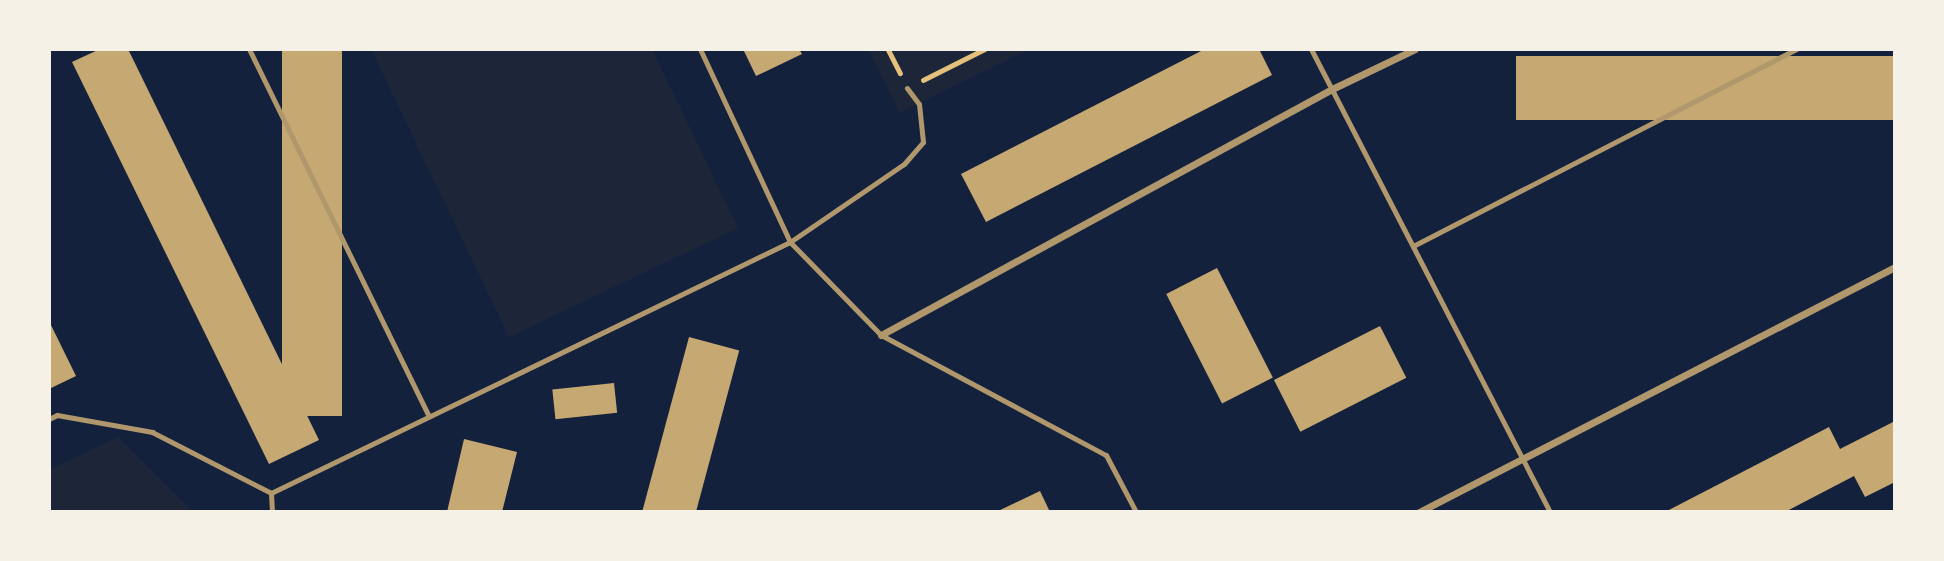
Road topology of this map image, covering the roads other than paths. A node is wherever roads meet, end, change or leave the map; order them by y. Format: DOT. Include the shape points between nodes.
graph roads {
  1 [pos="249,49"];
  2 [pos="700,49"];
  3 [pos="1311,49"];
  4 [pos="1415,49"];
  5 [pos="1796,49"];
  6 [pos="907,88"];
  7 [pos="1332,89"];
  8 [pos="790,242"];
  9 [pos="1413,246"];
  10 [pos="1895,267"];
  11 [pos="881,335"];
  12 [pos="429,416"];
  13 [pos="49,419"];
  14 [pos="1524,458"];
  15 [pos="271,492"];
  16 [pos="272,512"];
  17 [pos="1136,512"];
  18 [pos="1419,512"];
  19 [pos="1550,512"];
  1 -- 12 [label="lane"];
  2 -- 8 [label="lane"];
  3 -- 7 [label="lane"];
  4 -- 7 [label="street"];
  5 -- 9 [label="lane"];
  6 -- 8 [label="lane" via="919,104 923,142 904,164"];
  7 -- 9 [label="lane"];
  7 -- 11 [label="street"];
  8 -- 11 [label="lane"];
  8 -- 12 [label="lane"];
  9 -- 14 [label="lane"];
  10 -- 14 [label="street"];
  11 -- 17 [label="lane" via="1106,454"];
  12 -- 15 [label="lane"];
  13 -- 15 [label="lane" via="57,415 152,432"];
  14 -- 18 [label="street"];
  14 -- 19 [label="lane"];
  15 -- 16 [label="lane"];
}
